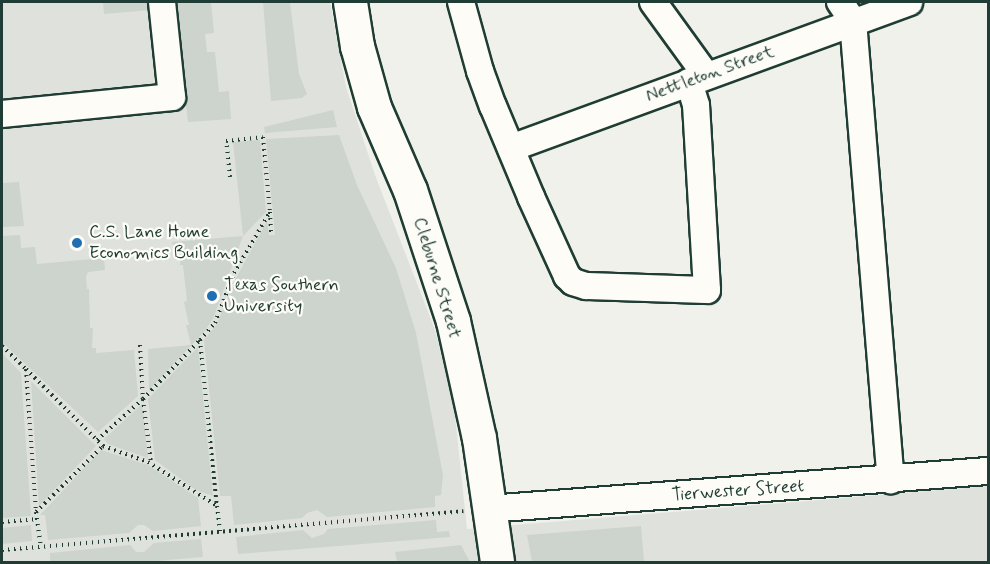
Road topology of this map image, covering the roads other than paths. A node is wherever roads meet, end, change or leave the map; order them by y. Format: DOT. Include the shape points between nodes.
graph roads {
  1 [pos="162,2"];
  2 [pos="350,2"];
  3 [pos="461,2"];
  4 [pos="653,2"];
  5 [pos="909,2"];
  6 [pos="846,11"];
  7 [pos="697,78"];
  8 [pos="2,114"];
  9 [pos="511,148"];
  10 [pos="988,471"];
  11 [pos="891,480"];
  12 [pos="488,509"];
  13 [pos="497,562"];
  1 -- 8 [label="street" via="172,97"];
  2 -- 12 [label="main road, Cleburne Street" via="374,107 410,190 453,321 479,438"];
  3 -- 9 [label="street" via="480,71"];
  4 -- 7 [label="street"];
  5 -- 6 [label="street, Nettleton Street"];
  6 -- 7 [label="street, Nettleton Street"];
  6 -- 11 [label="street"];
  7 -- 9 [label="street, Nettleton Street"];
  7 -- 9 [label="street" via="707,290 586,286 573,282"];
  10 -- 11 [label="street, Tierwester Street"];
  11 -- 12 [label="street, Tierwester Street"];
  12 -- 13 [label="main road, Cleburne Street"];
}
